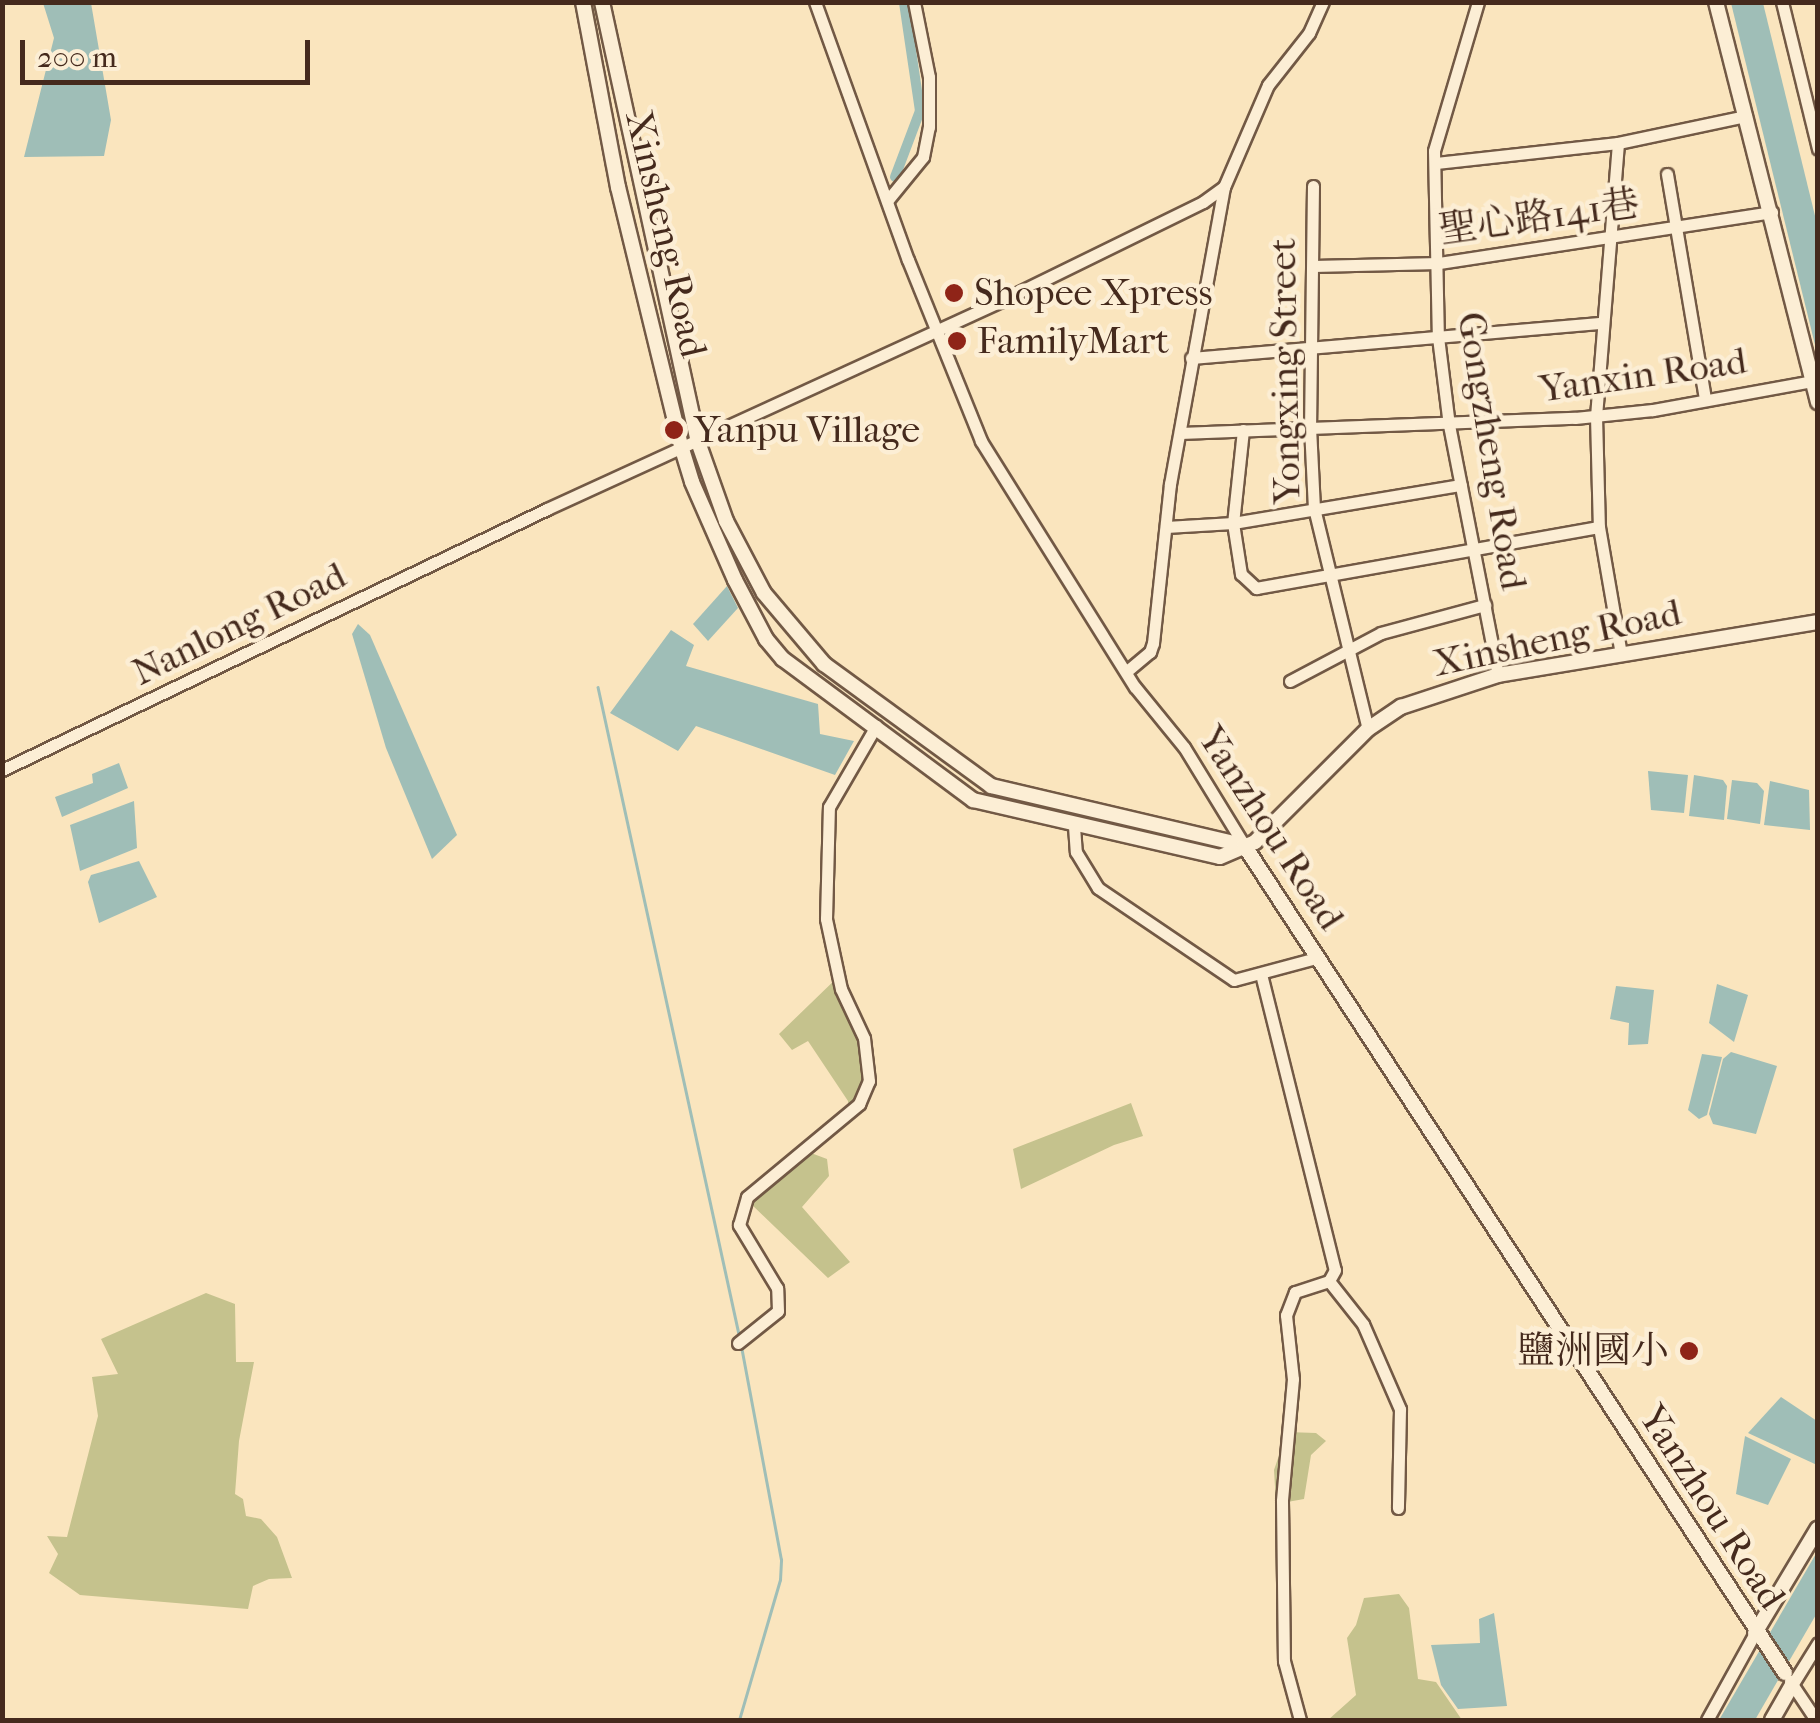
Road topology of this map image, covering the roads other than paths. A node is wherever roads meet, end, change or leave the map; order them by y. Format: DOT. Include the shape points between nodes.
graph roads {
  1 [pos="583,2"];
  2 [pos="602,2"];
  3 [pos="816,2"];
  4 [pos="914,2"];
  5 [pos="1323,2"];
  6 [pos="1478,2"];
  7 [pos="1716,2"];
  8 [pos="1782,2"];
  9 [pos="1746,116"];
  10 [pos="1618,142"];
  11 [pos="1818,149"];
  12 [pos="1436,164"];
  13 [pos="1667,174"];
  14 [pos="1313,186"];
  15 [pos="1224,187"];
  16 [pos="886,201"];
  17 [pos="1772,212"];
  18 [pos="1675,227"];
  19 [pos="1607,238"];
  20 [pos="1439,263"];
  21 [pos="1313,266"];
  22 [pos="1600,323"];
  23 [pos="936,328"];
  24 [pos="1438,337"];
  25 [pos="1311,347"];
  26 [pos="1191,358"];
  27 [pos="1813,382"];
  28 [pos="1705,399"];
  29 [pos="1818,402"];
  30 [pos="1596,416"];
  31 [pos="1449,424"];
  32 [pos="1310,427"];
  33 [pos="1243,430"];
  34 [pos="1180,434"];
  35 [pos="697,439"];
  36 [pos="682,448"];
  37 [pos="1461,485"];
  38 [pos="1314,508"];
  39 [pos="1232,523"];
  40 [pos="1599,526"];
  41 [pos="1166,528"];
  42 [pos="1474,548"];
  43 [pos="1330,572"];
  44 [pos="1485,605"];
  45 [pos="1818,622"];
  46 [pos="1347,650"];
  47 [pos="1621,655"];
  48 [pos="1128,671"];
  49 [pos="1498,675"];
  50 [pos="1290,681"];
  51 [pos="876,726"];
  52 [pos="1368,728"];
  53 [pos="2,770"];
  54 [pos="1074,826"];
  55 [pos="1244,846"];
  56 [pos="1316,958"];
  57 [pos="1261,974"];
  58 [pos="1329,1281"];
  59 [pos="738,1343"];
  60 [pos="1398,1508"];
  61 [pos="1818,1528"];
  62 [pos="1759,1638"];
  63 [pos="1818,1642"];
  64 [pos="1788,1679"];
  65 [pos="1300,1720"];
  66 [pos="1707,1720"];
  67 [pos="1772,1720"];
  68 [pos="1816,1720"];
  1 -- 36 [label="street, Xinsheng Road" via="618,187"];
  2 -- 35 [label="street, Xinsheng Road"];
  3 -- 16 [label="street, Yanzhou Road"];
  4 -- 16 [label="street" via="929,77 929,127 924,157"];
  5 -- 15 [label="street" via="1309,33 1268,84"];
  6 -- 12 [label="street, Gongzheng Road" via="1434,151"];
  7 -- 9 [label="street"];
  8 -- 11 [label="street"];
  9 -- 10 [label="street"];
  9 -- 17 [label="street"];
  10 -- 12 [label="street"];
  10 -- 19 [label="street"];
  12 -- 20 [label="street, Gongzheng Road"];
  13 -- 18 [label="street"];
  14 -- 21 [label="street, Yongxing Street"];
  15 -- 23 [label="street, Nanlong Road"];
  15 -- 26 [label="street"];
  16 -- 23 [label="street, Yanzhou Road"];
  17 -- 18 [label="street, 聖心路141巷"];
  17 -- 27 [label="street"];
  18 -- 19 [label="street, 聖心路141巷"];
  18 -- 28 [label="street"];
  19 -- 20 [label="street, 聖心路141巷"];
  19 -- 22 [label="street"];
  20 -- 21 [label="street, 聖心路141巷"];
  20 -- 24 [label="street, Gongzheng Road"];
  21 -- 25 [label="street, Yongxing Street"];
  22 -- 24 [label="street"];
  22 -- 30 [label="street"];
  23 -- 35 [label="street, Nanlong Road"];
  23 -- 48 [label="street, Yanzhou Road" via="981,441"];
  24 -- 25 [label="street"];
  24 -- 31 [label="street, Gongzheng Road"];
  25 -- 26 [label="street"];
  25 -- 32 [label="street, Yongxing Street"];
  26 -- 34 [label="street"];
  27 -- 28 [label="street, Yanxin Road"];
  27 -- 29 [label="street"];
  28 -- 30 [label="street, Yanxin Road"];
  30 -- 31 [label="street, Yanxin Road"];
  30 -- 40 [label="street"];
  31 -- 32 [label="street, Yanxin Road"];
  31 -- 37 [label="street, Gongzheng Road"];
  32 -- 33 [label="street, Yanxin Road"];
  32 -- 38 [label="street, Yongxing Street"];
  33 -- 34 [label="street, Yanxin Road"];
  33 -- 39 [label="street"];
  34 -- 41 [label="street"];
  35 -- 36 [label="street, Nanlong Road"];
  35 -- 55 [label="street, Xinsheng Road" via="726,521 764,594 824,664 992,786"];
  36 -- 51 [label="street, Xinsheng Road" via="766,639 783,659"];
  36 -- 53 [label="street, Nanlong Road"];
  37 -- 38 [label="street"];
  37 -- 42 [label="street, Gongzheng Road"];
  38 -- 39 [label="street"];
  38 -- 43 [label="street, Yongxing Street"];
  39 -- 41 [label="street"];
  39 -- 43 [label="street" via="1241,574 1256,588"];
  40 -- 42 [label="street"];
  40 -- 47 [label="street"];
  41 -- 48 [label="street" via="1153,643"];
  42 -- 43 [label="street"];
  42 -- 44 [label="street, Gongzheng Road"];
  43 -- 46 [label="street, Yongxing Street"];
  44 -- 46 [label="street" via="1397,628"];
  44 -- 49 [label="street, Gongzheng Road"];
  45 -- 47 [label="street, Xinsheng Road"];
  46 -- 50 [label="street"];
  46 -- 52 [label="street, Yongxing Street"];
  47 -- 49 [label="street, Xinsheng Road"];
  48 -- 55 [label="street, Yanzhou Road"];
  49 -- 52 [label="street, Xinsheng Road" via="1401,707"];
  51 -- 54 [label="street, Xinsheng Road" via="973,800"];
  51 -- 59 [label="street" via="829,807 826,919 841,989 864,1038 868,1081 859,1104 747,1197 739,1225 778,1288 778,1311"];
  52 -- 55 [label="street, Xinsheng Road" via="1256,842"];
  54 -- 55 [label="street, Xinsheng Road" via="1220,856"];
  54 -- 57 [label="street" via="1076,852 1098,888 1234,980"];
  55 -- 56 [label="street, Yanzhou Road"];
  56 -- 57 [label="street"];
  56 -- 62 [label="street, Yanzhou Road"];
  57 -- 58 [label="street" via="1328,1236 1335,1270"];
  58 -- 60 [label="street" via="1364,1324 1400,1409"];
  58 -- 65 [label="street" via="1295,1292 1286,1315 1292,1378 1282,1500 1284,1661"];
  61 -- 62 [label="street"];
  62 -- 64 [label="street, Yanzhou Road"];
  62 -- 66 [label="street"];
  63 -- 64 [label="street"];
  64 -- 67 [label="street"];
  64 -- 68 [label="street"];
}
